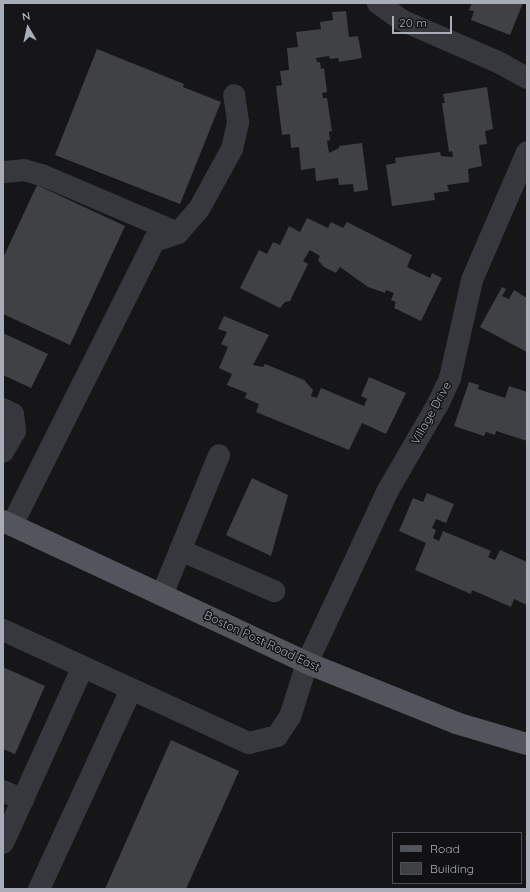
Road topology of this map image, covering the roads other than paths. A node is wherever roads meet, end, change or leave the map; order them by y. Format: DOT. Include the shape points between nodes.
graph roads {
  1 [pos="378,3"];
  2 [pos="526,83"];
  3 [pos="234,95"];
  4 [pos="527,152"];
  5 [pos="3,172"];
  6 [pos="178,232"];
  7 [pos="3,409"];
  8 [pos="3,452"];
  9 [pos="219,455"];
  10 [pos="7,523"];
  11 [pos="180,550"];
  12 [pos="274,591"];
  13 [pos="162,595"];
  14 [pos="3,630"];
  15 [pos="307,663"];
  16 [pos="83,667"];
  17 [pos="131,690"];
  18 [pos="527,744"];
  19 [pos="3,791"];
  20 [pos="22,800"];
  21 [pos="3,843"];
  22 [pos="39,889"];
  1 -- 2 [label="street" via="401,20 498,62"];
  3 -- 6 [label="street" via="238,122 232,149 199,209"];
  4 -- 15 [label="street, Village Drive" via="472,280 450,378 387,492"];
  5 -- 6 [label="street" via="24,170 42,175"];
  6 -- 10 [label="street" via="154,242"];
  7 -- 8 [label="street" via="14,414 15,431"];
  9 -- 11 [label="street"];
  10 -- 13 [label="main road, Boston Post Road East"];
  11 -- 12 [label="street"];
  11 -- 13 [label="street"];
  13 -- 15 [label="main road, Boston Post Road East"];
  14 -- 16 [label="street, Village Drive"];
  15 -- 17 [label="street, Village Drive" via="290,717 277,736 249,743"];
  15 -- 18 [label="main road, Boston Post Road East" via="456,723"];
  16 -- 17 [label="street, Village Drive"];
  16 -- 20 [label="street"];
  17 -- 22 [label="street"];
  19 -- 20 [label="street"];
  20 -- 21 [label="street"];
}
